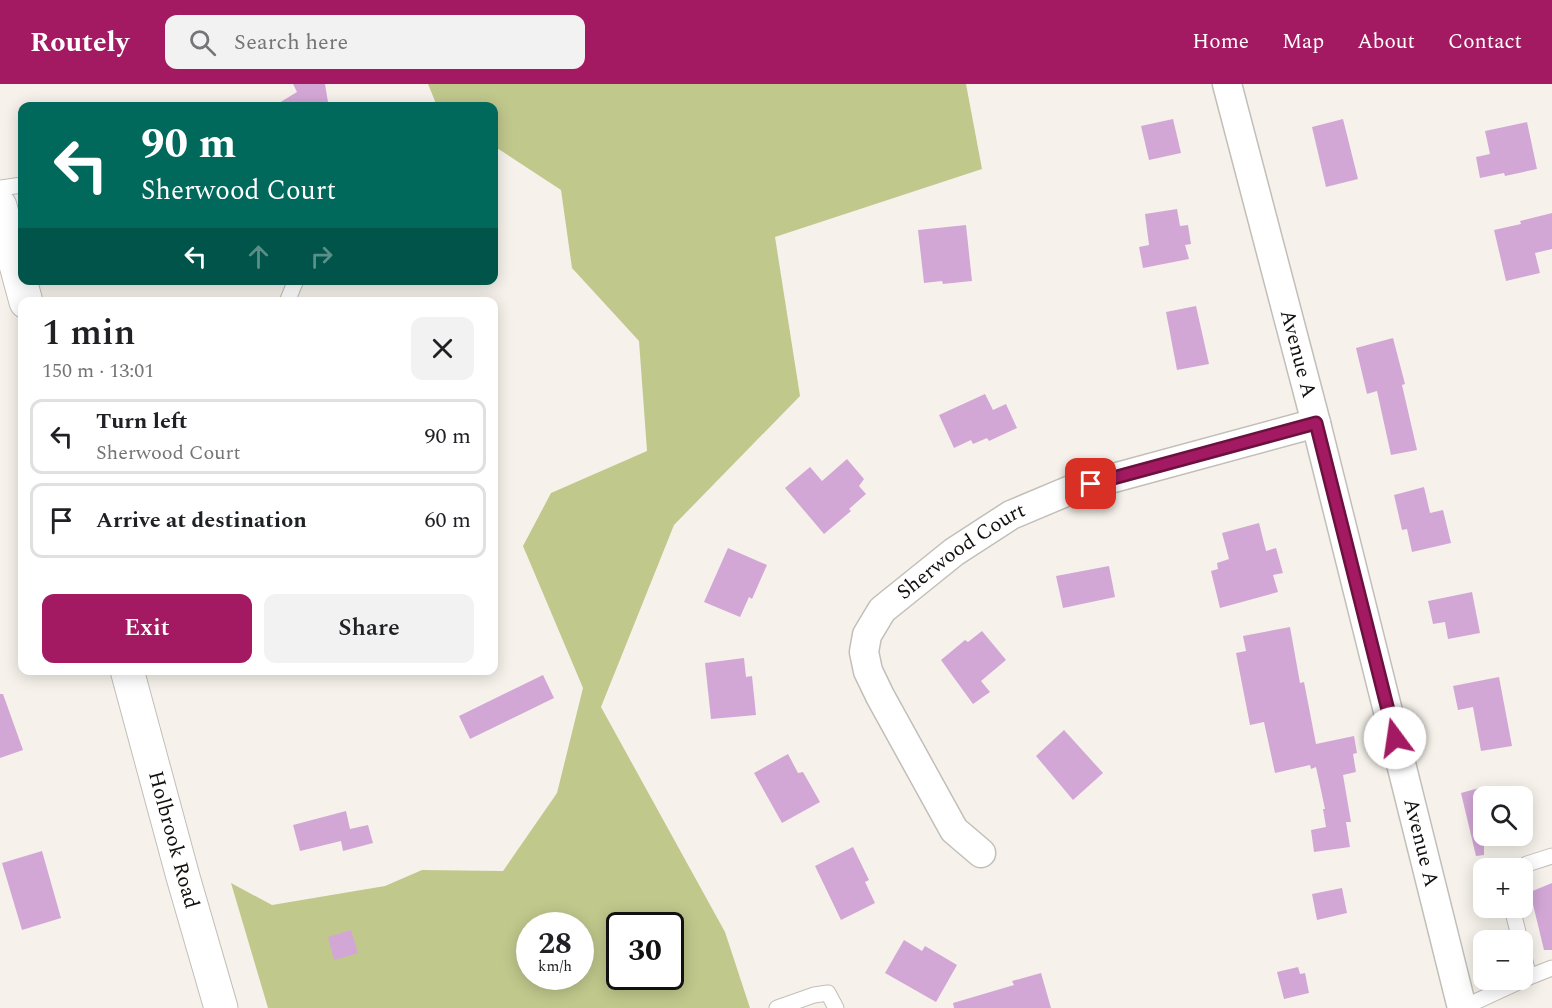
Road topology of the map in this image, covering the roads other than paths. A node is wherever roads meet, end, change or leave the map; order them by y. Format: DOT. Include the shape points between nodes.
graph roads {
  1 [pos="1227,84"];
  2 [pos="18,186"];
  3 [pos="0,188"];
  4 [pos="0,206"];
  5 [pos="18,272"];
  6 [pos="1316,423"];
  7 [pos="128,675"];
  8 [pos="981,853"];
  9 [pos="1552,856"];
  10 [pos="1533,862"];
  11 [pos="1552,968"];
  12 [pos="1533,975"];
  13 [pos="1501,990"];
  14 [pos="221,1008"];
  15 [pos="777,1008"];
  16 [pos="836,1008"];
  17 [pos="1462,1008"];
  1 -- 6 [label="street, Avenue A"];
  2 -- 3 [label="lane"];
  4 -- 5 [label="street"];
  6 -- 8 [label="street, Sherwood Court" via="1073,489 1011,514 954,552 882,610 867,635 864,652 868,671 954,830"];
  6 -- 17 [label="street, Avenue A"];
  7 -- 14 [label="street, Holbrook Road"];
  9 -- 10 [label="lane"];
  11 -- 12 [label="lane"];
  13 -- 17 [label="lane"];
  15 -- 16 [label="lane" via="828,993"];
}
